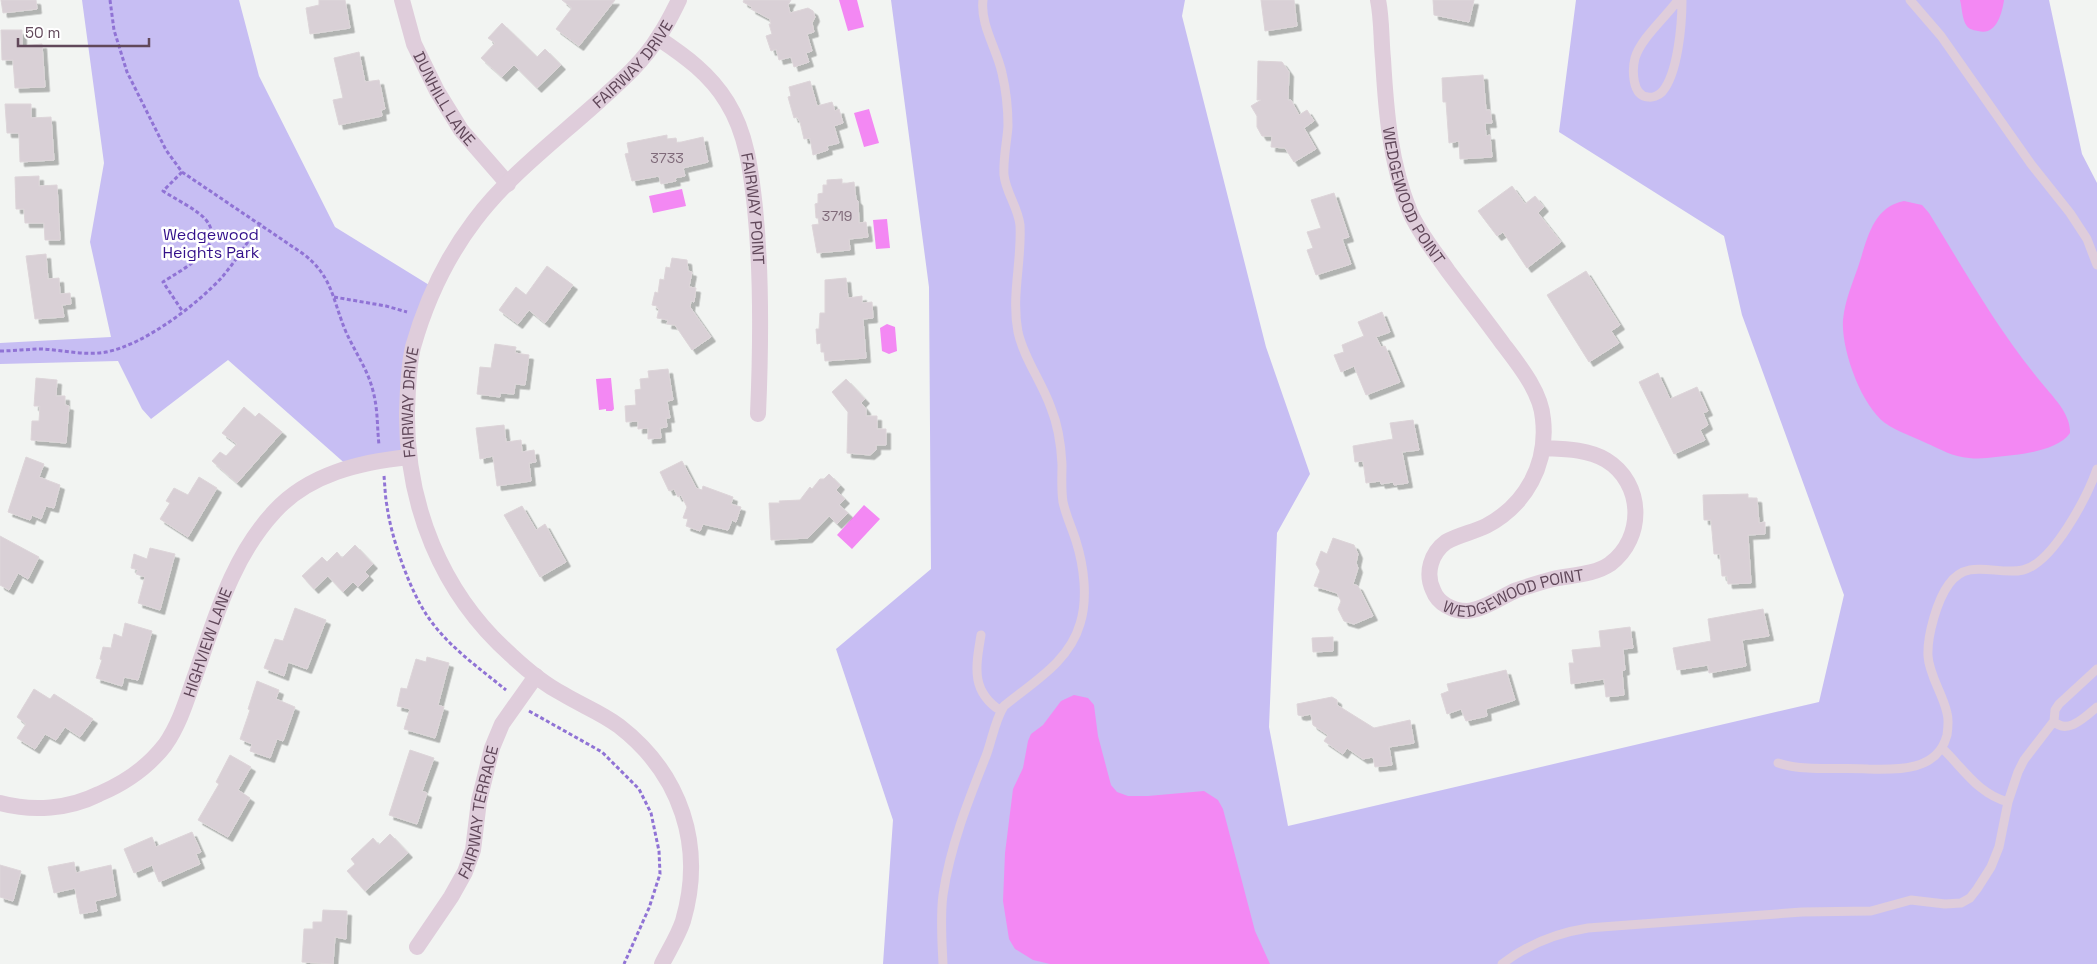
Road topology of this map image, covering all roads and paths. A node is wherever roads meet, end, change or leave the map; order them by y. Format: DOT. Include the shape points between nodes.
graph roads {
  1 [pos="110,0"];
  2 [pos="402,0"];
  3 [pos="679,0"];
  4 [pos="983,0"];
  5 [pos="1378,0"];
  6 [pos="1678,0"];
  7 [pos="1682,0"];
  8 [pos="1910,0"];
  9 [pos="658,38"];
  10 [pos="182,172"];
  11 [pos="508,184"];
  12 [pos="261,223"];
  13 [pos="2097,265"];
  14 [pos="334,297"];
  15 [pos="183,312"];
  16 [pos="407,312"];
  17 [pos="0,352"];
  18 [pos="758,414"];
  19 [pos="379,440"];
  20 [pos="1543,448"];
  21 [pos="409,458"];
  22 [pos="2097,469"];
  23 [pos="384,480"];
  24 [pos="981,635"];
  25 [pos="2097,669"];
  26 [pos="536,676"];
  27 [pos="504,689"];
  28 [pos="2097,707"];
  29 [pos="1001,711"];
  30 [pos="531,713"];
  31 [pos="2054,721"];
  32 [pos="1942,748"];
  33 [pos="1778,763"];
  34 [pos="2008,802"];
  35 [pos="0,803"];
  36 [pos="417,947"];
  37 [pos="624,964"];
  38 [pos="662,964"];
  39 [pos="943,964"];
  40 [pos="1502,964"];
  1 -- 10 [label="path" via="114,30 127,72 166,150"];
  2 -- 11 [label="street, DUNHILL LANE" via="414,44 437,91 461,130"];
  3 -- 9 [label="street, FAIRWAY DRIVE"];
  4 -- 29 [label="lane" via="984,19 1002,73 1007,102 1005,178 1020,227 1015,316 1025,354 1051,408 1059,437 1063,501 1078,549 1084,591 1081,623 1066,652 1053,668"];
  5 -- 20 [label="street, WEDGEWOOD POINT" via="1391,146 1411,213 1429,244 1528,380 1543,417"];
  6 -- 7 [label="lane" via="1645,39 1635,57 1636,88 1644,97 1650,98 1662,92 1672,72 1679,45"];
  8 -- 13 [label="lane" via="1941,36 2030,164 2070,212 2087,239"];
  9 -- 11 [label="street, FAIRWAY DRIVE" via="619,83"];
  9 -- 18 [label="street, FAIRWAY POINT" via="686,57 712,81 733,112 745,143 760,282"];
  10 -- 12 [label="path"];
  10 -- 15 [label="path" via="164,191 205,219 210,236 205,252 163,282"];
  11 -- 21 [label="street, FAIRWAY DRIVE" via="476,218 454,250 423,316 408,383"];
  12 -- 14 [label="path" via="316,264 326,277"];
  12 -- 15 [label="path" via="223,276"];
  14 -- 16 [label="path"];
  14 -- 19 [label="path" via="346,332 367,372"];
  15 -- 17 [label="path" via="124,347 107,352 89,354 40,349"];
  20 -- 20 [label="street, WEDGEWOOD POINT" via="1528,489 1516,504 1486,526 1447,542 1437,551 1430,563 1432,589 1448,607 1470,611 1537,584 1594,572 1622,553 1636,523 1636,503 1621,471 1594,454"];
  21 -- 26 [label="street, FAIRWAY DRIVE" via="426,533 442,567 486,631"];
  21 -- 35 [label="street, HIGHVIEW LANE" via="349,466 325,476 276,509 257,531 227,584 178,722 165,745 143,768 119,785 90,799 63,806 36,808"];
  22 -- 32 [label="lane" via="2075,515 2050,551 2035,565 2008,571 1970,569 1959,573 1949,584 1940,601 1928,656 1947,714 1948,729"];
  23 -- 27 [label="path" via="393,532 426,614 467,659"];
  24 -- 29 [label="lane" via="976,666 978,682 987,700"];
  25 -- 31 [label="lane" via="2060,704"];
  26 -- 36 [label="street, FAIRWAY TERRACE" via="502,724 492,748 479,801 473,850 465,872"];
  26 -- 38 [label="street, FAIRWAY DRIVE" via="559,693 618,725 659,765 675,792 691,843 689,895 682,924"];
  28 -- 31 [label="lane" via="2073,725 2062,726"];
  29 -- 39 [label="lane" via="969,794 952,853 943,896"];
  30 -- 37 [label="path" via="602,752 639,789 651,814 660,874"];
  31 -- 34 [label="lane" via="2024,760"];
  32 -- 33 [label="lane" via="1933,759 1916,767 1898,769 1795,768"];
  32 -- 34 [label="lane" via="1984,792"];
  34 -- 40 [label="lane" via="1991,867 1970,898 1961,903 1911,900 1871,911 1802,912 1588,928 1543,940"];
}
